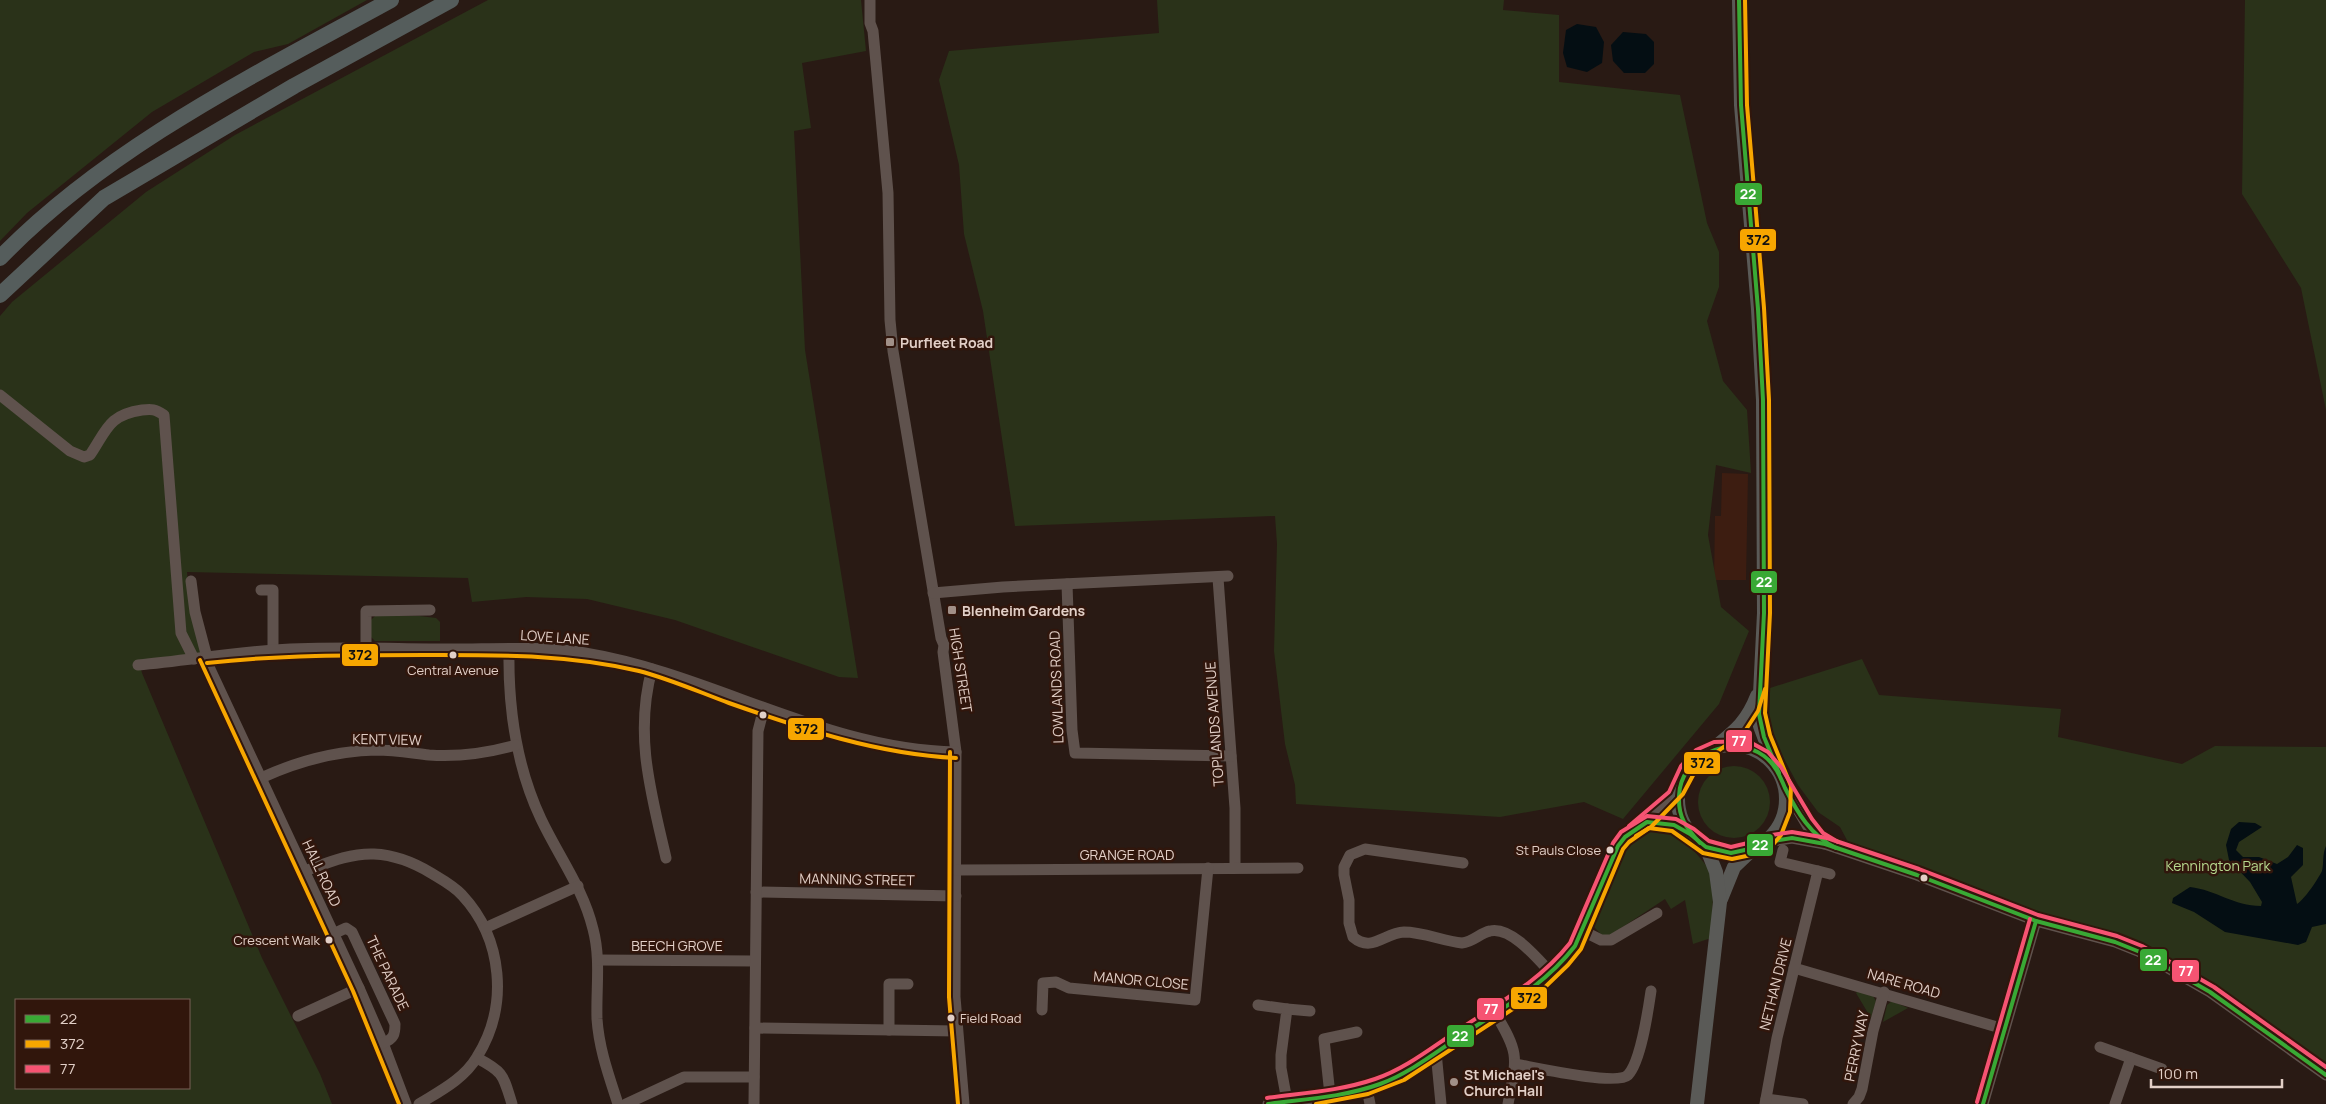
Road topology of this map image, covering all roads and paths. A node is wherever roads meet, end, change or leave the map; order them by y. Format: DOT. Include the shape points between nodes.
graph roads {
  1 [pos="391,0"];
  2 [pos="451,0"];
  3 [pos="870,0"];
  4 [pos="1739,0"];
  5 [pos="0,258"];
  6 [pos="0,295"];
  7 [pos="0,395"];
  8 [pos="191,580"];
  9 [pos="1067,584"];
  10 [pos="261,590"];
  11 [pos="933,593"];
  12 [pos="430,610"];
  13 [pos="366,649"];
  14 [pos="509,649"];
  15 [pos="273,650"];
  16 [pos="206,657"];
  17 [pos="194,659"];
  18 [pos="138,665"];
  19 [pos="652,669"];
  20 [pos="1759,691"];
  21 [pos="764,708"];
  22 [pos="516,744"];
  23 [pos="1714,748"];
  24 [pos="956,752"];
  25 [pos="1231,756"];
  26 [pos="1775,766"];
  27 [pos="261,778"];
  28 [pos="1785,788"];
  29 [pos="1678,790"];
  30 [pos="1647,822"];
  31 [pos="1690,834"];
  32 [pos="1767,842"];
  33 [pos="1825,844"];
  34 [pos="1706,847"];
  35 [pos="1754,848"];
  36 [pos="1782,850"];
  37 [pos="666,858"];
  38 [pos="1463,863"];
  39 [pos="1208,868"];
  40 [pos="1235,868"];
  41 [pos="1298,868"];
  42 [pos="957,870"];
  43 [pos="305,871"];
  44 [pos="578,886"];
  45 [pos="756,892"];
  46 [pos="956,896"];
  47 [pos="1720,902"];
  48 [pos="1657,913"];
  49 [pos="2036,921"];
  50 [pos="485,928"];
  51 [pos="1583,931"];
  52 [pos="333,934"];
  53 [pos="598,960"];
  54 [pos="756,961"];
  55 [pos="1794,968"];
  56 [pos="1550,973"];
  57 [pos="908,984"];
  58 [pos="359,988"];
  59 [pos="1651,991"];
  60 [pos="1884,992"];
  61 [pos="1258,1005"];
  62 [pos="1287,1009"];
  63 [pos="1042,1010"];
  64 [pos="1310,1012"];
  65 [pos="1495,1013"];
  66 [pos="298,1016"];
  67 [pos="755,1028"];
  68 [pos="2004,1029"];
  69 [pos="888,1030"];
  70 [pos="957,1031"];
  71 [pos="1357,1032"];
  72 [pos="383,1043"];
  73 [pos="2100,1047"];
  74 [pos="1436,1052"];
  75 [pos="477,1058"];
  76 [pos="2131,1058"];
  77 [pos="1515,1064"];
  78 [pos="2162,1069"];
  79 [pos="2326,1075"];
  80 [pos="754,1077"];
  81 [pos="1367,1089"];
  82 [pos="1330,1095"];
  83 [pos="1287,1101"];
  84 [pos="1766,1101"];
  85 [pos="406,1104"];
  86 [pos="419,1104"];
  87 [pos="512,1104"];
  88 [pos="618,1104"];
  89 [pos="626,1104"];
  90 [pos="754,1104"];
  91 [pos="964,1104"];
  92 [pos="1268,1104"];
  93 [pos="1370,1104"];
  94 [pos="1440,1104"];
  95 [pos="1508,1104"];
  96 [pos="1698,1104"];
  97 [pos="1803,1104"];
  98 [pos="1853,1104"];
  99 [pos="1983,1104"];
  100 [pos="2115,1104"];
  1 -- 5 [label="highway" via="192,110 88,181 25,232"];
  2 -- 6 [label="highway" via="294,86 104,198"];
  3 -- 11 [label="street" via="888,193 893,352"];
  4 -- 20 [label="main road" via="1741,105 1764,400 1764,614"];
  7 -- 17 [label="street" via="70,451 84,457 90,455 114,420 124,413 155,409 164,415 181,633"];
  8 -- 16 [label="street, HALL ROAD"];
  9 -- 11 [label="street"];
  9 -- 25 [label="street, LOWLANDS ROAD" via="1075,753"];
  9 -- 25 [label="street, TOPLANDS AVENUE" via="1223,577"];
  10 -- 15 [label="street" via="273,590"];
  11 -- 24 [label="street, HIGH STREET" via="944,645"];
  12 -- 13 [label="street" via="366,611"];
  13 -- 14 [label="street, LOVE LANE"];
  13 -- 15 [label="street, LOVE LANE"];
  14 -- 19 [label="street, LOVE LANE" via="585,653"];
  14 -- 22 [label="street" via="509,692"];
  15 -- 16 [label="street, LOVE LANE"];
  16 -- 17 [label="street, LOVE LANE"];
  16 -- 27 [label="street, HALL ROAD"];
  17 -- 18 [label="street, LOVE LANE"];
  19 -- 21 [label="street, LOVE LANE"];
  19 -- 37 [label="street" via="645,710 644,758"];
  20 -- 23 [label="main road" via="1740,727"];
  20 -- 26 [label="main road" via="1760,726"];
  21 -- 24 [label="street, LOVE LANE" via="891,745"];
  21 -- 45 [label="street" via="758,731"];
  22 -- 27 [label="street, KENT VIEW" via="451,755 384,751 343,753 297,763"];
  22 -- 44 [label="street" via="528,788 541,819"];
  23 -- 26 [label="main road" via="1747,748"];
  23 -- 29 [label="main road" via="1693,762"];
  24 -- 42 [label="street"];
  25 -- 40 [label="street, TOPLANDS AVENUE"];
  26 -- 28 [label="main road"];
  27 -- 43 [label="street, HALL ROAD"];
  28 -- 32 [label="main road" via="1784,812"];
  28 -- 33 [label="street" via="1808,827"];
  29 -- 30 [label="street"];
  29 -- 31 [label="main road" via="1681,817"];
  30 -- 31 [label="street" via="1667,824"];
  30 -- 51 [label="street" via="1618,846"];
  31 -- 34 [label="main road"];
  32 -- 33 [label="street" via="1792,838"];
  32 -- 35 [label="main road"];
  33 -- 49 [label="street"];
  34 -- 35 [label="main road" via="1731,853"];
  34 -- 47 [label="main road" via="1716,872"];
  35 -- 47 [label="main road" via="1734,867"];
  36 -- 55 [label="street, NETHAN DRIVE" via="1780,862 1824,873"];
  38 -- 56 [label="street" via="1365,850 1350,856 1344,875 1353,937 1371,944 1404,932 1462,943 1488,931 1500,931 1515,938"];
  39 -- 40 [label="street, GRANGE ROAD"];
  39 -- 42 [label="street, GRANGE ROAD"];
  39 -- 63 [label="street, MANOR CLOSE" via="1195,1000 1068,988 1056,982 1044,983"];
  40 -- 41 [label="street, GRANGE ROAD"];
  42 -- 46 [label="street"];
  43 -- 50 [label="street" via="345,857 368,855 411,860 462,894"];
  43 -- 52 [label="street, HALL ROAD"];
  44 -- 50 [label="street"];
  44 -- 53 [label="street" via="591,922"];
  45 -- 46 [label="street, MANNING STREET"];
  45 -- 54 [label="street"];
  46 -- 70 [label="street"];
  47 -- 96 [label="main road"];
  48 -- 51 [label="street" via="1611,940 1601,940"];
  49 -- 68 [label="street"];
  49 -- 79 [label="street" via="2140,952 2210,992"];
  50 -- 75 [label="street" via="496,962 498,992 490,1031"];
  51 -- 56 [label="street" via="1567,957"];
  52 -- 58 [label="street, HALL ROAD"];
  52 -- 72 [label="street, THE PARADE" via="346,928 352,932 395,1024 394,1036"];
  53 -- 54 [label="street, BEECH GROVE"];
  53 -- 88 [label="street" via="599,1035"];
  54 -- 67 [label="street"];
  55 -- 60 [label="street, NARE ROAD"];
  55 -- 84 [label="street, NETHAN DRIVE"];
  56 -- 65 [label="street"];
  57 -- 69 [label="street" via="889,984"];
  58 -- 66 [label="street"];
  58 -- 72 [label="street, HALL ROAD"];
  59 -- 77 [label="street" via="1644,1032 1633,1067 1622,1079 1603,1079"];
  60 -- 68 [label="street, NARE ROAD"];
  60 -- 98 [label="street, PERRY WAY" via="1862,1089"];
  61 -- 62 [label="street"];
  62 -- 64 [label="street"];
  62 -- 83 [label="street" via="1281,1062"];
  65 -- 74 [label="street"];
  65 -- 77 [label="street" via="1513,1044"];
  67 -- 69 [label="street"];
  67 -- 80 [label="street"];
  68 -- 99 [label="street"];
  69 -- 70 [label="street"];
  70 -- 91 [label="street"];
  71 -- 82 [label="street" via="1324,1039"];
  72 -- 85 [label="street, HALL ROAD"];
  73 -- 76 [label="street"];
  74 -- 81 [label="street" via="1382,1084"];
  74 -- 94 [label="street"];
  75 -- 86 [label="street" via="450,1086"];
  75 -- 87 [label="street" via="503,1076"];
  76 -- 78 [label="street"];
  76 -- 100 [label="street"];
  77 -- 95 [label="street"];
  80 -- 89 [label="street" via="684,1076"];
  80 -- 90 [label="street"];
  81 -- 82 [label="street"];
  81 -- 93 [label="street"];
  82 -- 83 [label="street"];
  83 -- 92 [label="street"];
  84 -- 97 [label="street"];
}
